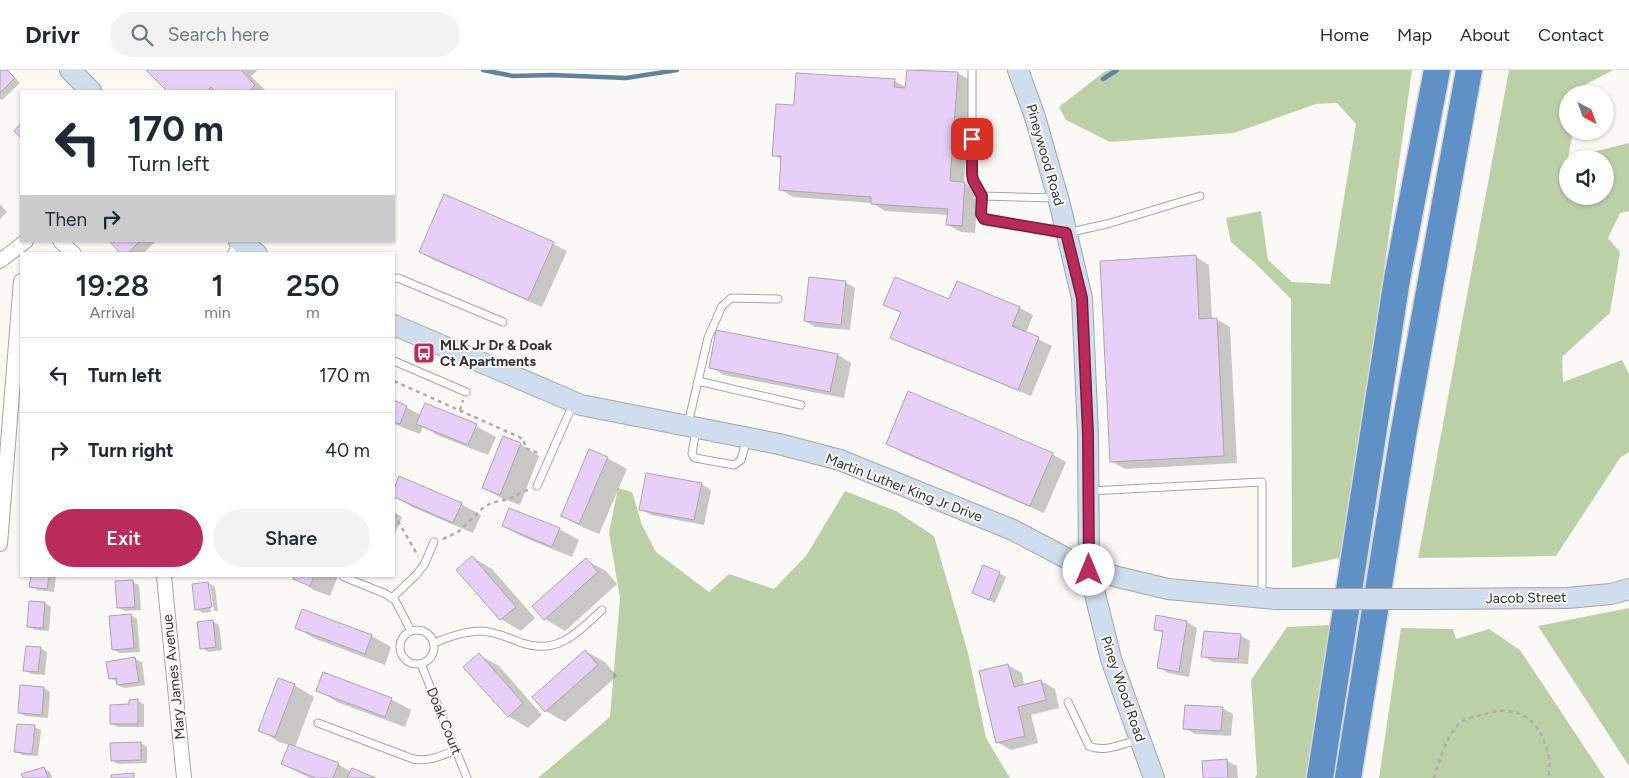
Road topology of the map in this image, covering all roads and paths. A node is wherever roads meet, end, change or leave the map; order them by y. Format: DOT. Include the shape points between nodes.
graph roads {
  1 [pos="70,70"];
  2 [pos="972,70"];
  3 [pos="1018,70"];
  4 [pos="1437,70"];
  5 [pos="1469,70"];
  6 [pos="90,90"];
  7 [pos="982,196"];
  8 [pos="1200,196"];
  9 [pos="1058,198"];
  10 [pos="1066,233"];
  11 [pos="61,242"];
  12 [pos="239,242"];
  13 [pos="25,246"];
  14 [pos="72,252"];
  15 [pos="254,252"];
  16 [pos="0,261"];
  17 [pos="395,279"];
  18 [pos="20,294"];
  19 [pos="778,299"];
  20 [pos="503,322"];
  21 [pos="395,327"];
  22 [pos="395,361"];
  23 [pos="698,381"];
  24 [pos="395,382"];
  25 [pos="466,392"];
  26 [pos="574,402"];
  27 [pos="801,405"];
  28 [pos="692,428"];
  29 [pos="748,438"];
  30 [pos="549,457"];
  31 [pos="537,486"];
  32 [pos="1089,491"];
  33 [pos="395,516"];
  34 [pos="434,542"];
  35 [pos="0,544"];
  36 [pos="424,565"];
  37 [pos="1089,570"];
  38 [pos="164,577"];
  39 [pos="346,577"];
  40 [pos="1629,589"];
  41 [pos="392,598"];
  42 [pos="1269,599"];
  43 [pos="1422,599"];
  44 [pos="602,610"];
  45 [pos="412,630"];
  46 [pos="434,643"];
  47 [pos="421,664"];
  48 [pos="1068,702"];
  49 [pos="318,723"];
  50 [pos="1140,739"];
  51 [pos="456,750"];
  52 [pos="184,778"];
  53 [pos="467,778"];
  54 [pos="1154,778"];
  55 [pos="1320,778"];
  56 [pos="1348,778"];
  57 [pos="1434,778"];
  58 [pos="1549,778"];
  1 -- 6 [label="street"];
  2 -- 7 [label="lane" via="972,174"];
  3 -- 9 [label="street, Pineywood Road" via="1036,117"];
  4 -- 55 [label="highway" via="1397,279"];
  5 -- 56 [label="highway" via="1405,426"];
  7 -- 9 [label="lane"];
  7 -- 10 [label="lane" via="981,214 984,219"];
  8 -- 10 [label="lane"];
  9 -- 10 [label="street, Pineywood Road"];
  10 -- 32 [label="street, Pineywood Road" via="1082,298"];
  11 -- 14 [label="street"];
  12 -- 15 [label="street"];
  13 -- 16 [label="street"];
  17 -- 20 [label="lane"];
  18 -- 35 [label="street"];
  19 -- 23 [label="lane" via="731,298 722,306 708,338"];
  21 -- 26 [label="street, Martin Luther King Jr Drive"];
  22 -- 25 [label="lane"];
  23 -- 27 [label="lane"];
  23 -- 28 [label="lane"];
  24 -- 30 [label="path" via="519,437 524,440 525,448"];
  26 -- 28 [label="street, Martin Luther King Jr Drive"];
  26 -- 30 [label="lane"];
  28 -- 29 [label="street, Martin Luther King Jr Drive"];
  28 -- 29 [label="lane" via="692,454 695,458 734,465 741,460"];
  29 -- 37 [label="street, Martin Luther King Jr Drive" via="840,460 1013,530"];
  30 -- 31 [label="lane"];
  31 -- 34 [label="path" via="492,503 458,532"];
  32 -- 37 [label="street, Pineywood Road"];
  32 -- 42 [label="lane" via="1262,482"];
  33 -- 36 [label="path"];
  34 -- 36 [label="lane"];
  36 -- 41 [label="lane"];
  37 -- 42 [label="street, Martin Luther King Jr Drive" via="1168,589"];
  37 -- 50 [label="street, Piney Wood Road" via="1111,659"];
  38 -- 52 [label="street, Mary James Avenue"];
  39 -- 41 [label="lane"];
  40 -- 43 [label="street, Jacob Street" via="1567,598"];
  41 -- 45 [label="lane"];
  42 -- 43 [label="street, Martin Luther King Jr Drive, bridge"];
  44 -- 46 [label="lane" via="572,637 545,647 482,631 466,632"];
  45 -- 46 [label="lane" via="428,634"];
  45 -- 47 [label="lane" via="402,638 399,649 404,660"];
  46 -- 47 [label="lane" via="433,654"];
  47 -- 51 [label="lane, Doak Court"];
  48 -- 50 [label="lane" via="1089,746 1102,749"];
  49 -- 51 [label="lane" via="423,761"];
  50 -- 54 [label="street, Piney Wood Road"];
  51 -- 53 [label="lane, Doak Court"];
  57 -- 58 [label="path" via="1452,732 1463,721 1496,710 1530,718 1541,734 1549,760"];
}
